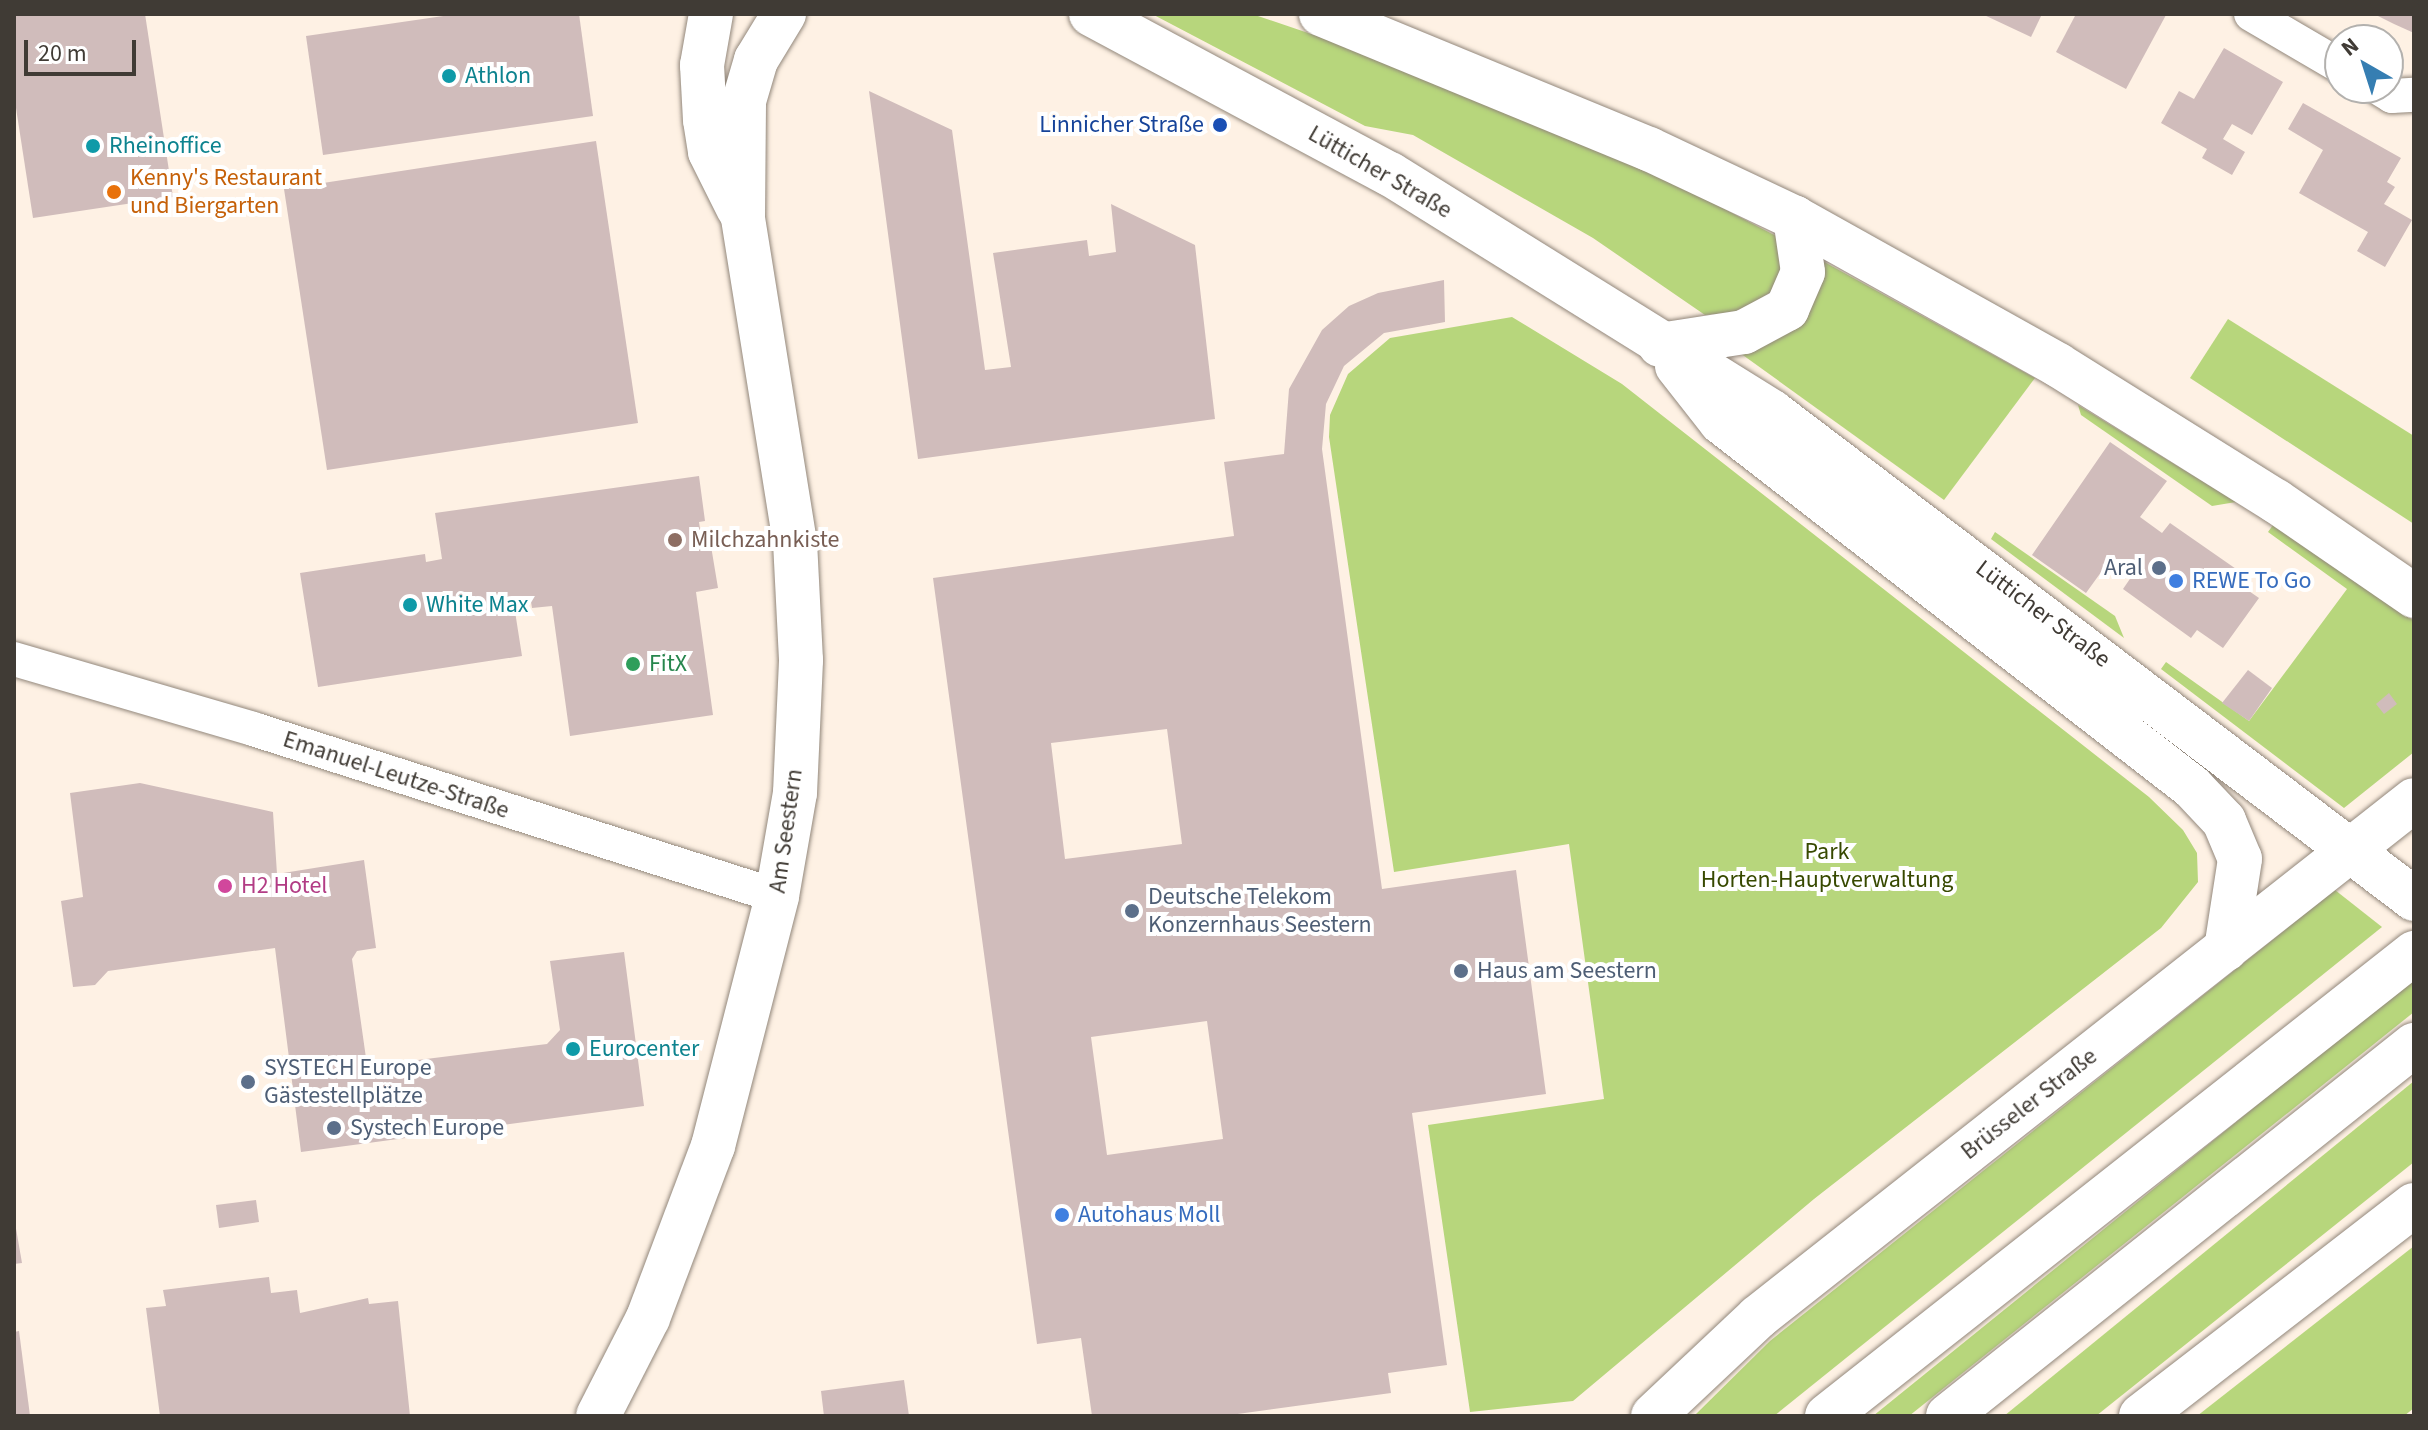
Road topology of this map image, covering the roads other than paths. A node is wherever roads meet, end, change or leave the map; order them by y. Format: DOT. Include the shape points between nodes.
graph roads {
  1 [pos="784,14"];
  2 [pos="1091,14"];
  3 [pos="1321,14"];
  4 [pos="2251,14"];
  5 [pos="710,16"];
  6 [pos="2324,57"];
  7 [pos="743,218"];
  8 [pos="1795,218"];
  9 [pos="1660,345"];
  10 [pos="2412,594"];
  11 [pos="14,659"];
  12 [pos="2414,800"];
  13 [pos="2351,850"];
  14 [pos="777,896"];
  15 [pos="2414,899"];
  16 [pos="2226,949"];
  17 [pos="2414,953"];
  18 [pos="2414,1045"];
  19 [pos="2414,1205"];
  20 [pos="598,1416"];
  21 [pos="1653,1416"];
  22 [pos="1827,1416"];
  23 [pos="1948,1416"];
  24 [pos="2141,1416"];
  1 -- 7 [label="main road" via="756,60 744,101"];
  2 -- 9 [label="main road, Lütticher Straße" via="1390,174"];
  3 -- 8 [label="main road" via="1649,149"];
  4 -- 6 [label="street"];
  5 -- 7 [label="main road" via="702,65 710,152"];
  7 -- 14 [label="main road, Am Seestern" via="795,543 801,660 795,793"];
  8 -- 9 [label="main road" via="1803,272 1787,309 1744,332"];
  8 -- 10 [label="main road" via="2058,365 2276,501"];
  9 -- 13 [label="main road, Lütticher Straße" via="1785,421"];
  9 -- 16 [label="main road" via="1721,422 2192,787 2224,821 2240,859"];
  11 -- 14 [label="street, Emanuel-Leutze-Straße" via="253,729"];
  12 -- 13 [label="main road, Brüsseler Straße"];
  13 -- 15 [label="main road, Lütticher Straße"];
  13 -- 16 [label="main road, Brüsseler Straße"];
  14 -- 20 [label="main road, Am Seestern" via="713,1146 648,1318"];
  16 -- 21 [label="main road, Brüsseler Straße" via="1758,1317"];
  17 -- 22 [label="main road"];
  18 -- 23 [label="main road"];
  19 -- 24 [label="main road"];
}
